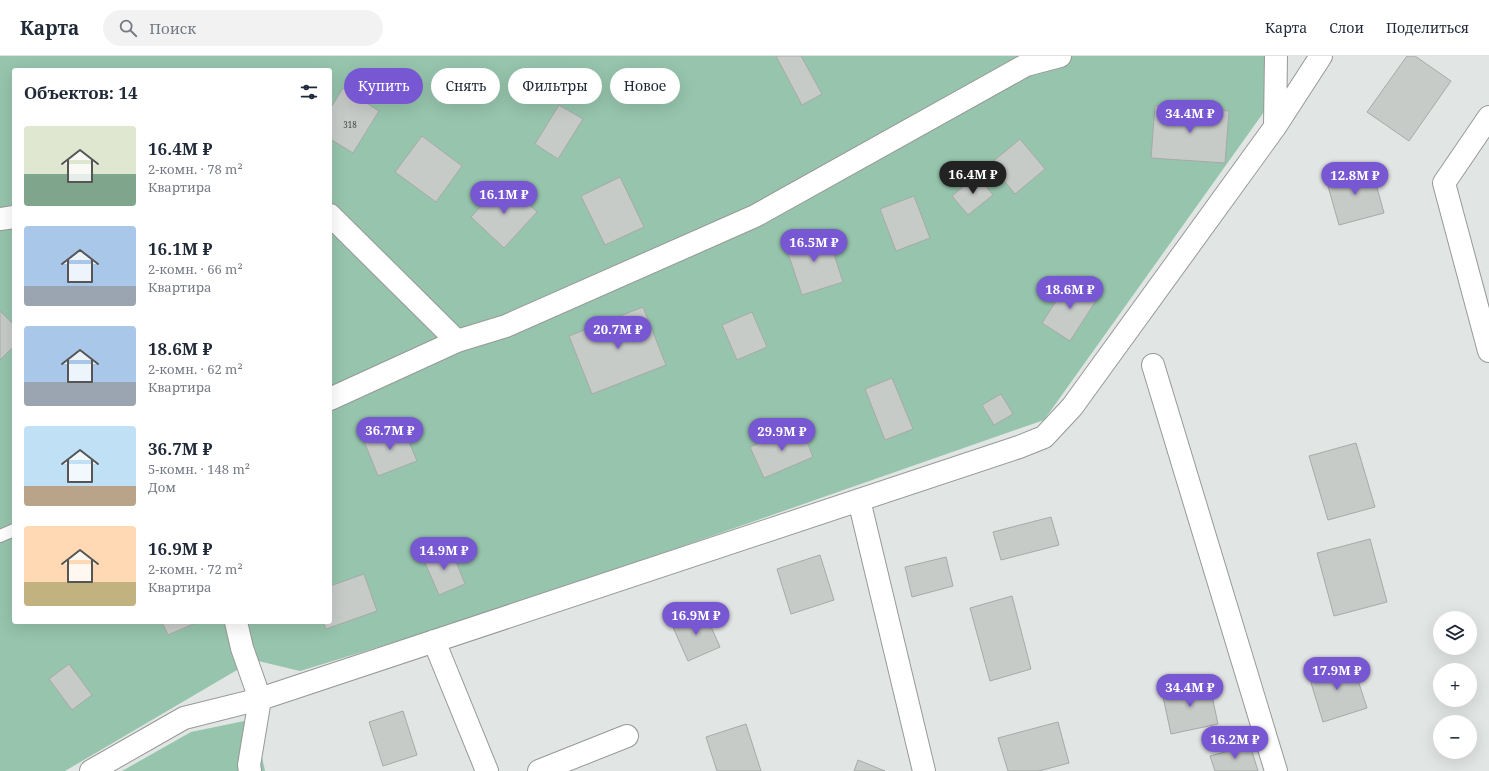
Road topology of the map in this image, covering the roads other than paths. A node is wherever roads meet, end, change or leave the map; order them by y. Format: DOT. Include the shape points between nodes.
graph roads {
  1 [pos="1060,56"];
  2 [pos="1276,56"];
  3 [pos="1321,56"];
  4 [pos="1489,117"];
  5 [pos="1275,127"];
  6 [pos="12,217"];
  7 [pos="332,217"];
  8 [pos="0,220"];
  9 [pos="456,342"];
  10 [pos="1489,351"];
  11 [pos="1153,365"];
  12 [pos="332,398"];
  13 [pos="859,500"];
  14 [pos="12,531"];
  15 [pos="0,536"];
  16 [pos="236,624"];
  17 [pos="434,641"];
  18 [pos="260,699"];
  19 [pos="627,736"];
  20 [pos="91,771"];
  21 [pos="250,771"];
  22 [pos="487,771"];
  23 [pos="539,771"];
  24 [pos="924,771"];
  25 [pos="1276,771"];
  1 -- 9 [label="street" via="1026,65 755,216 506,326"];
  2 -- 5 [label="street"];
  3 -- 5 [label="street"];
  4 -- 10 [label="street" via="1444,183"];
  5 -- 13 [label="street" via="1072,407 1044,437"];
  6 -- 8 [label="street"];
  7 -- 9 [label="street"];
  9 -- 12 [label="street"];
  11 -- 25 [label="street"];
  13 -- 17 [label="street"];
  13 -- 24 [label="street"];
  14 -- 15 [label="lane"];
  16 -- 18 [label="street"];
  17 -- 18 [label="street"];
  17 -- 22 [label="street"];
  18 -- 20 [label="street" via="184,718"];
  18 -- 21 [label="street"];
  19 -- 23 [label="street"];
}
